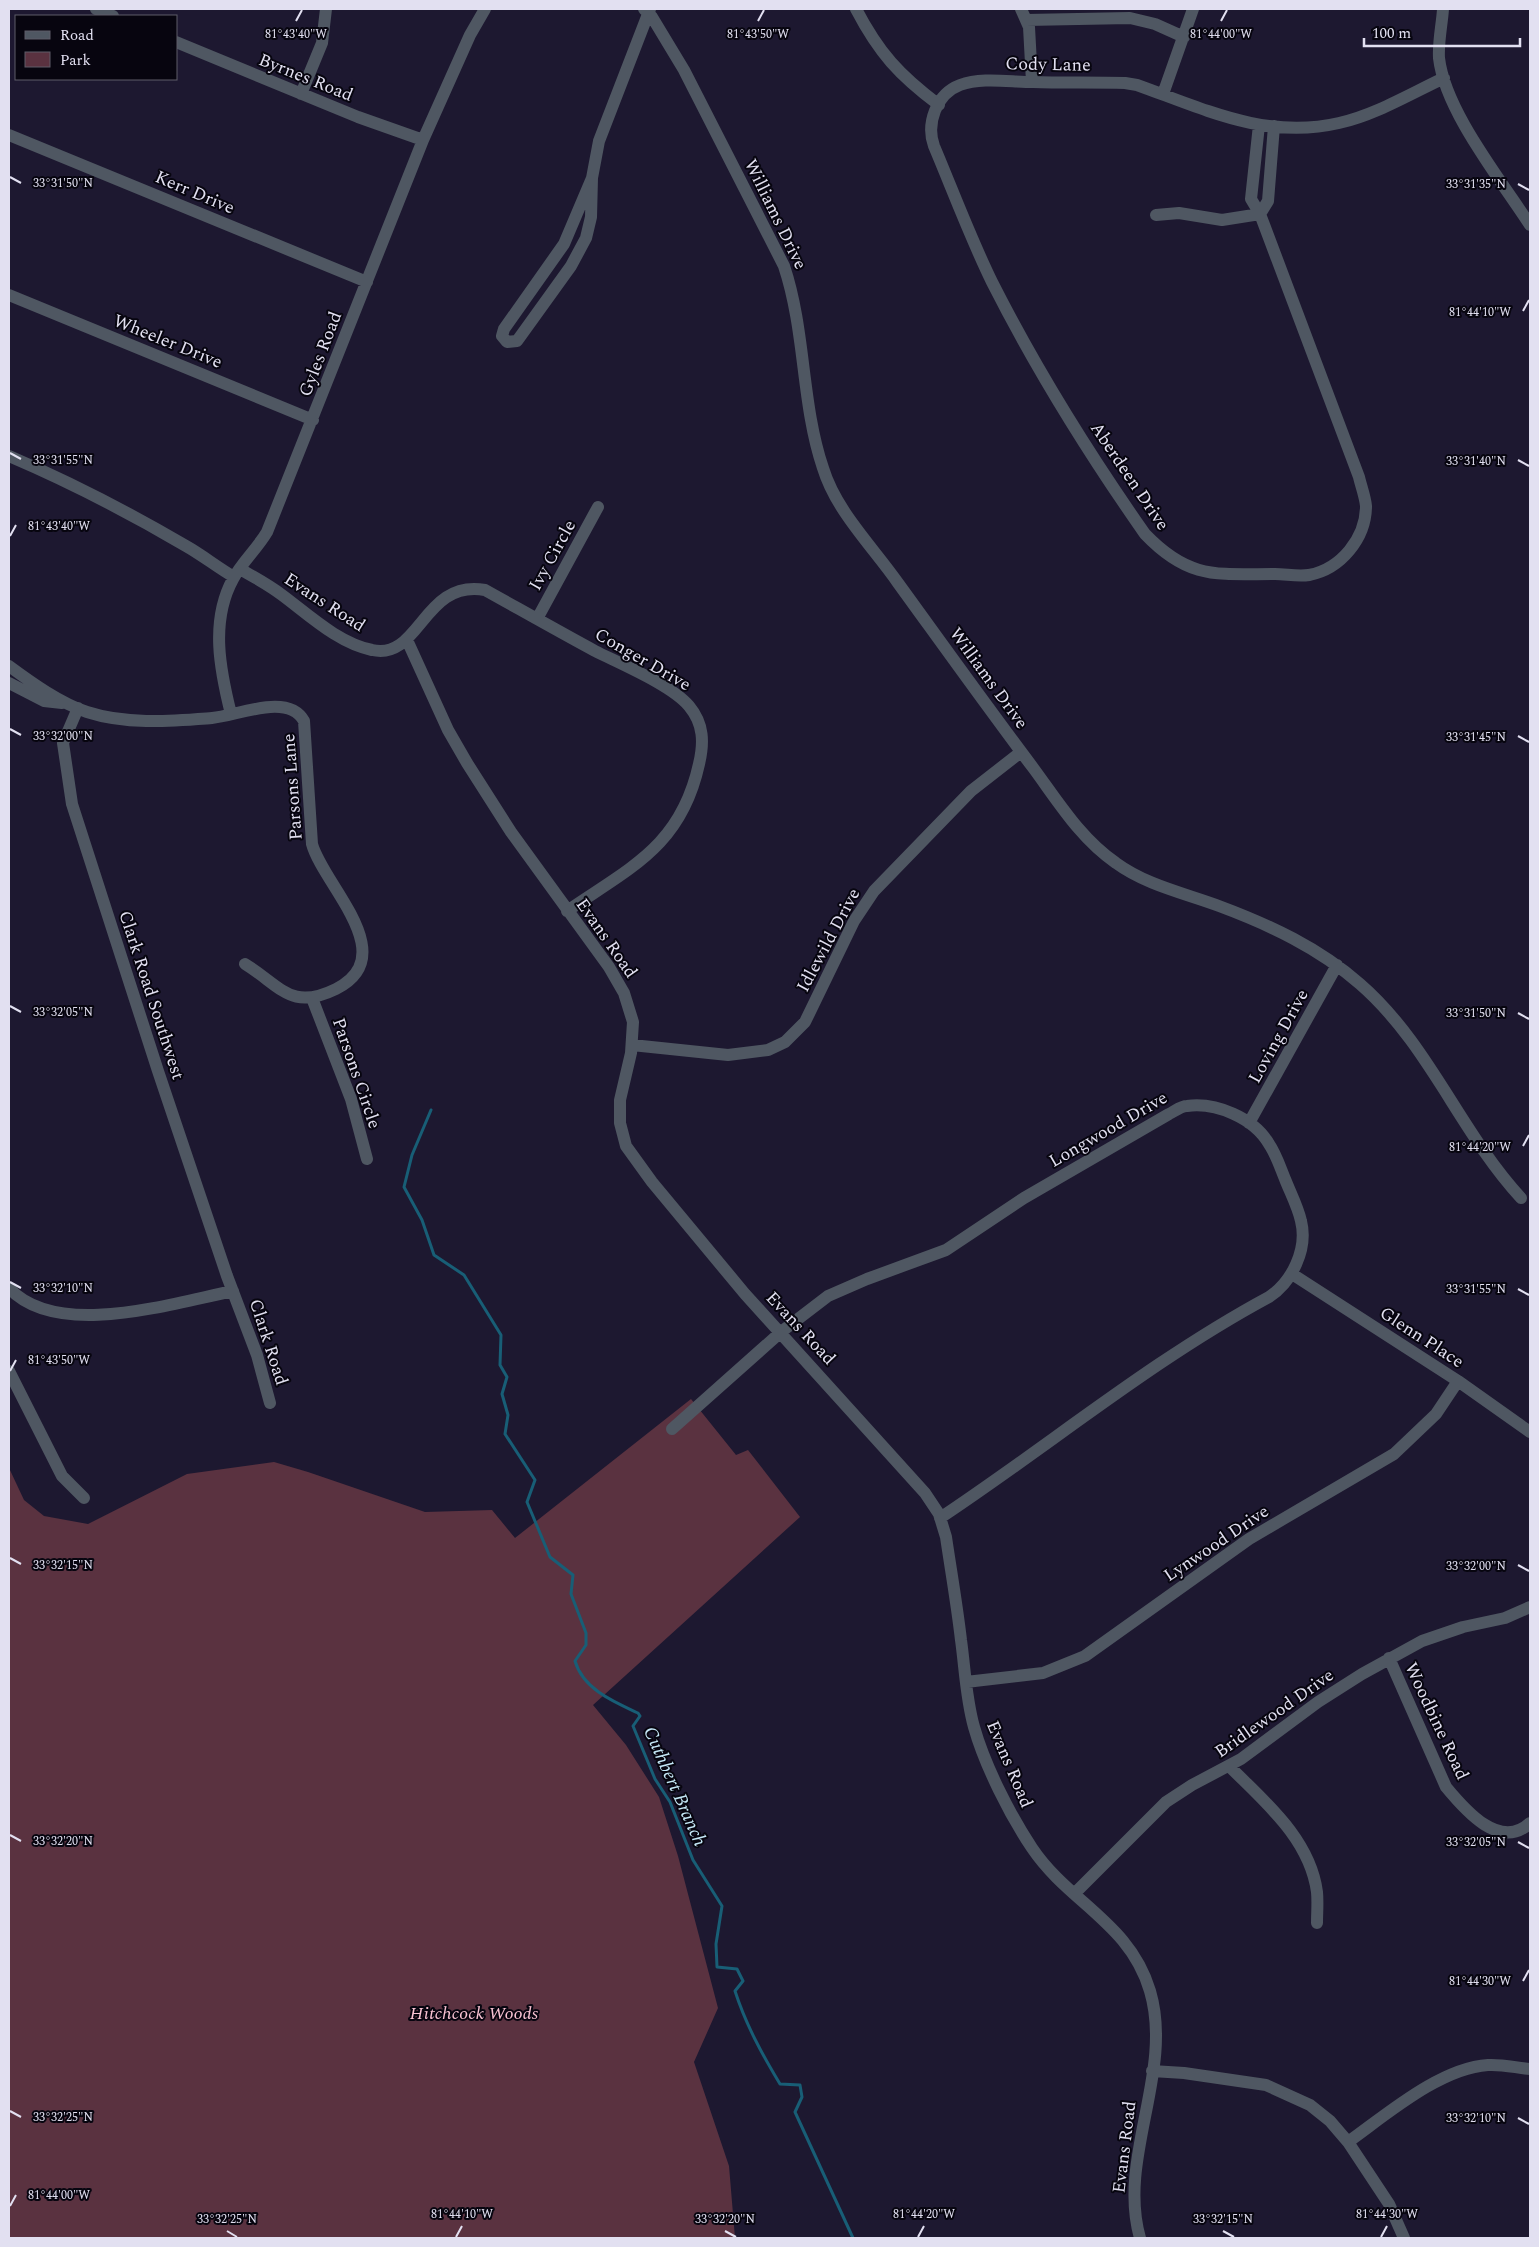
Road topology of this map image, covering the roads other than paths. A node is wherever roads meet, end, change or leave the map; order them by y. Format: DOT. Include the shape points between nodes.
graph roads {
  1 [pos="96,9"];
  2 [pos="326,9"];
  3 [pos="485,9"];
  4 [pos="856,9"];
  5 [pos="1193,9"];
  6 [pos="1443,9"];
  7 [pos="647,10"];
  8 [pos="111,15"];
  9 [pos="1023,15"];
  10 [pos="1184,37"];
  11 [pos="178,43"];
  12 [pos="1444,78"];
  13 [pos="1032,82"];
  14 [pos="302,94"];
  15 [pos="1163,94"];
  16 [pos="938,105"];
  17 [pos="1259,125"];
  18 [pos="1274,126"];
  19 [pos="9,135"];
  20 [pos="423,140"];
  21 [pos="592,178"];
  22 [pos="1260,214"];
  23 [pos="1156,216"];
  24 [pos="1530,225"];
  25 [pos="367,282"];
  26 [pos="9,295"];
  27 [pos="313,420"];
  28 [pos="9,456"];
  29 [pos="598,507"];
  30 [pos="237,573"];
  31 [pos="537,619"];
  32 [pos="407,640"];
  33 [pos="9,666"];
  34 [pos="9,683"];
  35 [pos="73,706"];
  36 [pos="231,714"];
  37 [pos="1021,752"];
  38 [pos="567,911"];
  39 [pos="245,964"];
  40 [pos="1337,965"];
  41 [pos="312,998"];
  42 [pos="632,1045"];
  43 [pos="1250,1123"];
  44 [pos="367,1159"];
  45 [pos="1521,1198"];
  46 [pos="1292,1274"];
  47 [pos="9,1288"];
  48 [pos="233,1291"];
  49 [pos="781,1332"];
  50 [pos="9,1371"];
  51 [pos="1458,1381"];
  52 [pos="270,1403"];
  53 [pos="672,1429"];
  54 [pos="1530,1432"];
  55 [pos="84,1498"];
  56 [pos="940,1518"];
  57 [pos="1526,1608"];
  58 [pos="1388,1658"];
  59 [pos="966,1682"];
  60 [pos="1230,1767"];
  61 [pos="1530,1823"];
  62 [pos="1074,1894"];
  63 [pos="1317,1923"];
  64 [pos="1530,2069"];
  65 [pos="1152,2071"];
  66 [pos="1348,2142"];
  67 [pos="1140,2238"];
  68 [pos="1404,2238"];
  1 -- 8 [label="street"];
  2 -- 14 [label="street" via="322,44"];
  3 -- 20 [label="street, Gyles Road" via="466,43"];
  4 -- 16 [label="street" via="888,61 908,82"];
  5 -- 10 [label="street"];
  6 -- 12 [label="street" via="1439,45"];
  7 -- 21 [label="street" via="637,47 599,141"];
  7 -- 37 [label="street, Williams Drive" via="684,70 784,266 794,302 813,435 823,471 832,489"];
  9 -- 10 [label="street" via="1130,18 1155,24"];
  9 -- 13 [label="street" via="1031,37"];
  10 -- 15 [label="street"];
  11 -- 14 [label="street, Byrnes Road"];
  12 -- 18 [label="street" via="1340,123 1303,128"];
  12 -- 24 [label="street" via="1470,134"];
  13 -- 15 [label="street, Cody Lane" via="1125,83"];
  13 -- 16 [label="street, Cody Lane" via="961,85 949,92"];
  14 -- 20 [label="street, Byrnes Road"];
  15 -- 17 [label="street, Cody Lane" via="1219,116"];
  16 -- 22 [label="street, Aberdeen Drive" via="931,122 931,139 992,281 1040,369 1145,534 1163,551 1202,571 1228,576 1308,576 1333,565 1350,550 1363,526 1366,505"];
  17 -- 18 [label="street, Cody Lane"];
  17 -- 22 [label="street, Aberdeen Drive" via="1251,199"];
  18 -- 22 [label="street" via="1268,201"];
  19 -- 25 [label="street, Kerr Drive"];
  20 -- 25 [label="street, Gyles Road"];
  21 -- 21 [label="street" via="564,244 504,329 502,336 506,342 517,342 580,252 590,228"];
  22 -- 23 [label="street" via="1222,220 1179,212"];
  25 -- 27 [label="street, Gyles Road"];
  26 -- 27 [label="street, Wheeler Drive"];
  27 -- 30 [label="street, Gyles Road" via="267,532"];
  28 -- 30 [label="street, Evans Road" via="57,477"];
  29 -- 31 [label="street, Ivy Circle"];
  30 -- 32 [label="street, Evans Road" via="280,594 320,624 361,647 388,650"];
  30 -- 36 [label="street, Gyles Road" via="224,604 218,648"];
  31 -- 32 [label="street, Conger Drive" via="485,590 469,589 438,602"];
  31 -- 38 [label="street, Conger Drive" via="681,698 694,713 702,731 703,742 692,788 672,830 654,850"];
  32 -- 38 [label="street, Evans Road" via="448,730 467,763"];
  33 -- 35 [label="street"];
  34 -- 35 [label="street" via="44,700"];
  35 -- 36 [label="street, Parsons Lane" via="104,717 136,721 214,718"];
  35 -- 48 [label="street, Clark Road Southwest" via="64,743 72,804"];
  36 -- 41 [label="street, Parsons Lane" via="252,709 282,708 295,710 304,721 315,853 359,930 362,947 360,965 351,978 337,988"];
  37 -- 40 [label="street, Williams Drive" via="1080,831 1119,866 1146,881 1217,905 1281,932"];
  37 -- 42 [label="street, Idlewild Drive" via="971,791 874,891 854,921 805,1022 785,1042 768,1050 728,1055"];
  38 -- 42 [label="street, Evans Road" via="609,967 624,993 633,1022"];
  39 -- 41 [label="street, Parsons Lane" via="290,996"];
  40 -- 43 [label="street, Loving Drive"];
  40 -- 45 [label="street, Williams Drive" via="1362,985 1414,1043 1491,1161"];
  41 -- 44 [label="street, Parsons Circle" via="351,1099"];
  42 -- 49 [label="street, Evans Road" via="620,1100 620,1123 626,1146 658,1190"];
  43 -- 46 [label="street, Longwood Drive" via="1270,1144 1302,1222 1301,1244"];
  43 -- 49 [label="street, Longwood Drive" via="1209,1106 1185,1106 1024,1198 946,1250 843,1288"];
  46 -- 51 [label="street, Glenn Place"];
  46 -- 56 [label="street, Longwood Drive" via="1280,1290 1157,1364"];
  47 -- 48 [label="street" via="40,1308 60,1313 89,1314 133,1311"];
  48 -- 52 [label="street, Clark Road" via="257,1355"];
  49 -- 53 [label="street, Longwood Drive"];
  49 -- 56 [label="street, Evans Road" via="925,1493"];
  50 -- 55 [label="street" via="62,1476"];
  51 -- 54 [label="street, Glenn Place"];
  51 -- 59 [label="street, Lynwood Drive" via="1436,1414 1394,1454 1249,1539 1084,1656 1043,1673"];
  56 -- 59 [label="street, Evans Road" via="946,1537"];
  57 -- 58 [label="street, Bridlewood Drive" via="1505,1618 1443,1633"];
  58 -- 60 [label="street, Bridlewood Drive" via="1318,1702"];
  58 -- 61 [label="street, Woodbine Road" via="1446,1787 1469,1813 1494,1830 1518,1832"];
  59 -- 62 [label="street, Evans Road" via="978,1737 1009,1808 1045,1866"];
  60 -- 62 [label="street, Bridlewood Drive" via="1166,1802"];
  60 -- 63 [label="street" via="1292,1832 1301,1847 1317,1892"];
  62 -- 65 [label="street, Evans Road" via="1122,1937 1145,1974 1156,2024"];
  64 -- 66 [label="street" via="1488,2065 1453,2075 1423,2090"];
  65 -- 66 [label="street" via="1247,2082 1284,2092 1310,2105"];
  65 -- 67 [label="street, Evans Road" via="1135,2189 1135,2215"];
  66 -- 68 [label="street" via="1389,2204"];
}
